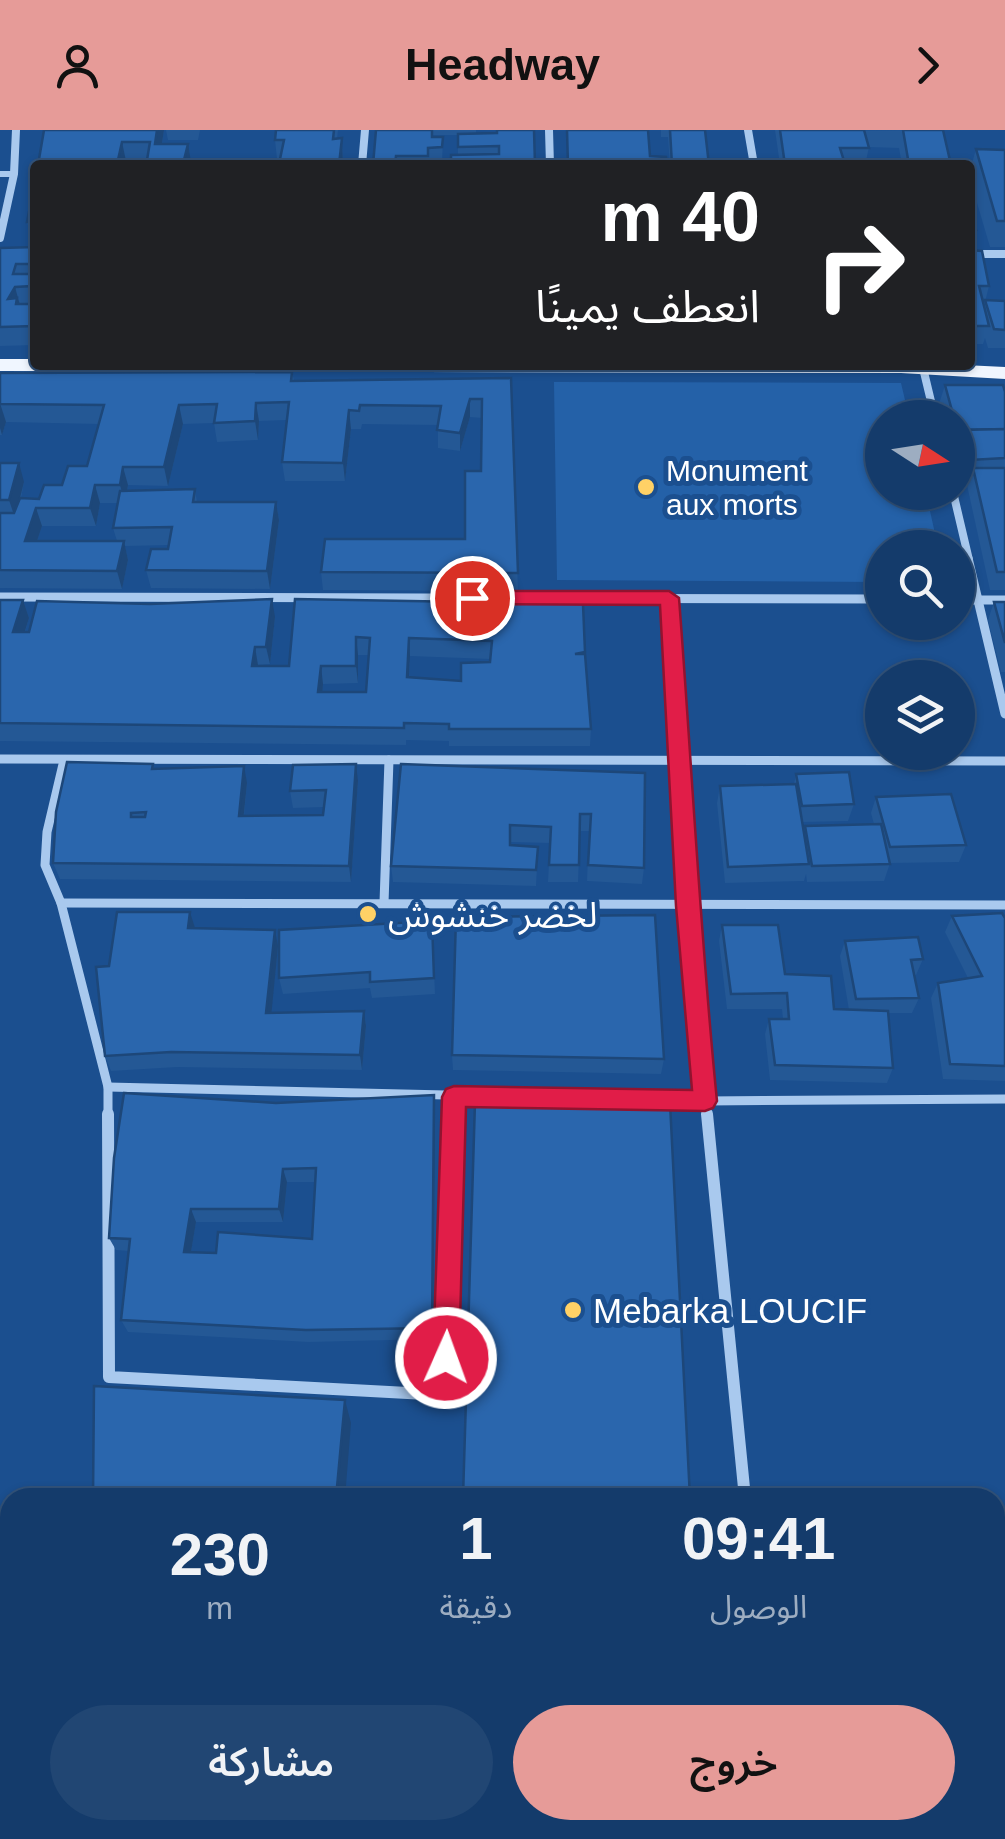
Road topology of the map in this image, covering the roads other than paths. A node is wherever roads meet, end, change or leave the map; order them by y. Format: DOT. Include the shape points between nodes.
graph roads {
  1 [pos="16,130"];
  2 [pos="365,130"];
  3 [pos="549,130"];
  4 [pos="748,130"];
  5 [pos="362,160"];
  6 [pos="550,160"];
  7 [pos="753,160"];
  8 [pos="0,174"];
  9 [pos="14,174"];
  10 [pos="0,238"];
  11 [pos="975,254"];
  12 [pos="1005,254"];
  13 [pos="0,366"];
  14 [pos="30,366"];
  15 [pos="923,370"];
  16 [pos="964,370"];
  17 [pos="1005,372"];
  18 [pos="931,400"];
  19 [pos="957,510"];
  20 [pos="0,596"];
  21 [pos="669,598"];
  22 [pos="865,600"];
  23 [pos="975,600"];
  24 [pos="979,600"];
  25 [pos="1005,600"];
  26 [pos="1005,714"];
  27 [pos="0,760"];
  28 [pos="64,760"];
  29 [pos="389,760"];
  30 [pos="1005,761"];
  31 [pos="682,763"];
  32 [pos="61,903"];
  33 [pos="384,903"];
  34 [pos="1005,904"];
  35 [pos="686,906"];
  36 [pos="108,1087"];
  37 [pos="454,1097"];
  38 [pos="1005,1099"];
  39 [pos="705,1101"];
  40 [pos="744,1488"];
  1 -- 9 [label="street"];
  2 -- 5 [label="street"];
  3 -- 6 [label="street"];
  4 -- 7 [label="street"];
  8 -- 9 [label="street"];
  9 -- 10 [label="street"];
  11 -- 12 [label="street"];
  13 -- 14 [label="main road"];
  15 -- 18 [label="street"];
  16 -- 17 [label="main road"];
  19 -- 24 [label="street"];
  20 -- 21 [label="street"];
  21 -- 22 [label="street"];
  21 -- 31 [label="street"];
  23 -- 24 [label="street"];
  24 -- 25 [label="street"];
  24 -- 26 [label="street"];
  27 -- 28 [label="street"];
  28 -- 29 [label="street"];
  28 -- 32 [label="street" via="45,866"];
  29 -- 31 [label="street"];
  29 -- 33 [label="street"];
  30 -- 31 [label="street"];
  31 -- 35 [label="street"];
  32 -- 33 [label="street"];
  32 -- 36 [label="street"];
  33 -- 35 [label="street"];
  34 -- 35 [label="street"];
  35 -- 39 [label="street"];
  36 -- 37 [label="street"];
  36 -- 37 [label="street" via="109,1377 445,1395"];
  37 -- 39 [label="street"];
  38 -- 39 [label="street"];
  39 -- 40 [label="street"];
}
